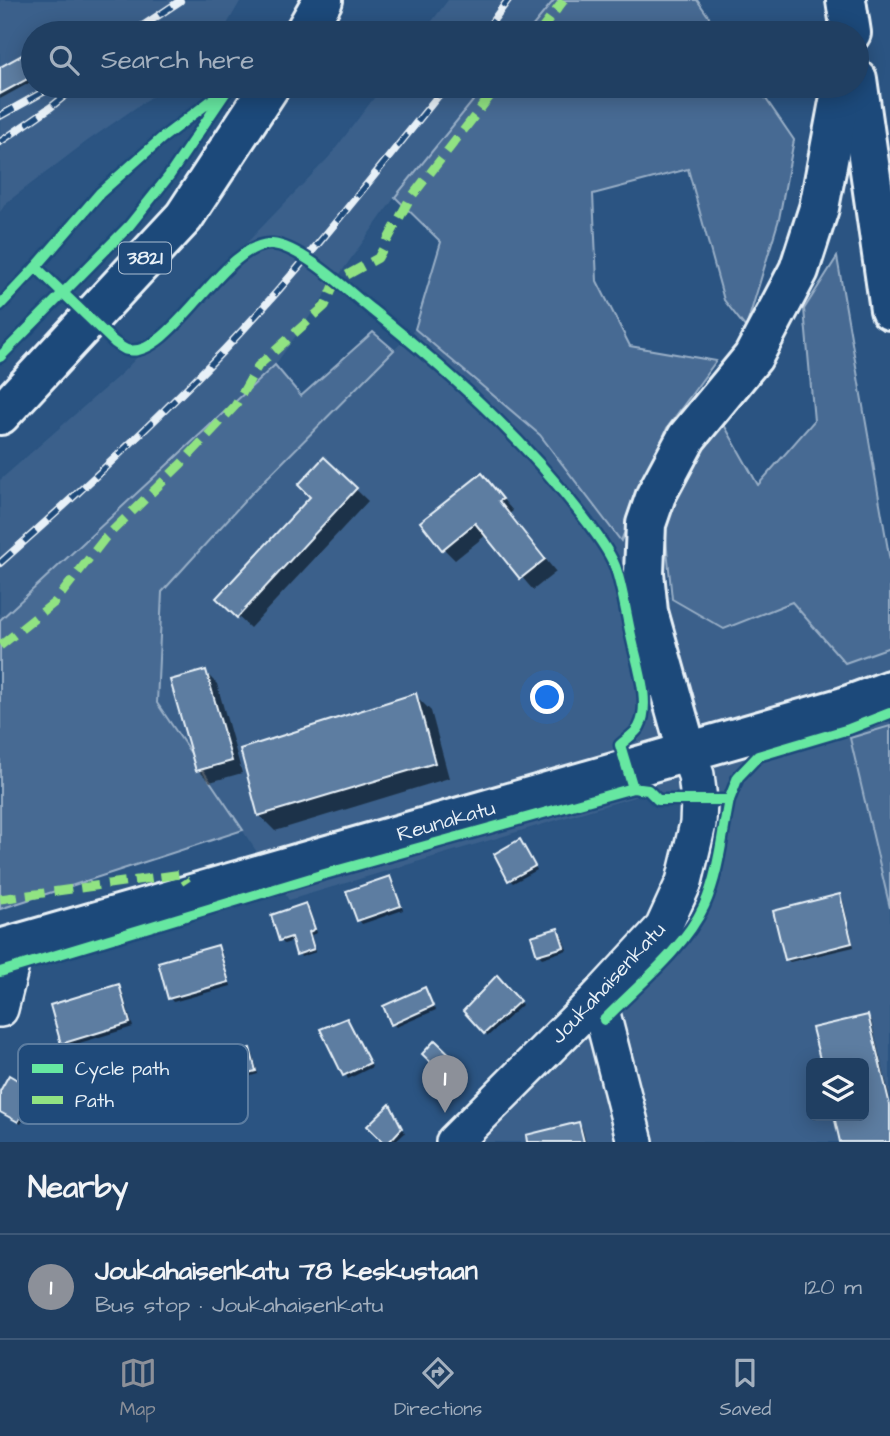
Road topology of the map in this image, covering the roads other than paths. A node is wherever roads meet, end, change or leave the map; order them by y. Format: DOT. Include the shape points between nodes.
graph roads {
  1 [pos="323,0"];
  2 [pos="846,0"];
  3 [pos="311,21"];
  4 [pos="849,21"];
  5 [pos="262,98"];
  6 [pos="840,98"];
  7 [pos="860,98"];
  8 [pos="889,301"];
  9 [pos="0,415"];
  10 [pos="890,690"];
  11 [pos="687,751"];
  12 [pos="3,948"];
  13 [pos="598,998"];
  14 [pos="0,1009"];
  15 [pos="454,1142"];
  16 [pos="635,1142"];
  1 -- 3 [label="main road"];
  2 -- 4 [label="main road"];
  5 -- 9 [label="main road, 3821" via="184,216"];
  6 -- 11 [label="main road" via="819,208 799,270 753,357 687,437 646,524 648,612"];
  7 -- 8 [label="main road"];
  10 -- 11 [label="main road, Reunakatu"];
  11 -- 12 [label="main road, Reunakatu"];
  11 -- 13 [label="street, Joukahaisenkatu" via="699,800 684,882 663,928"];
  12 -- 14 [label="street" via="10,969"];
  13 -- 15 [label="street, Joukahaisenkatu"];
  13 -- 16 [label="street"];
}
